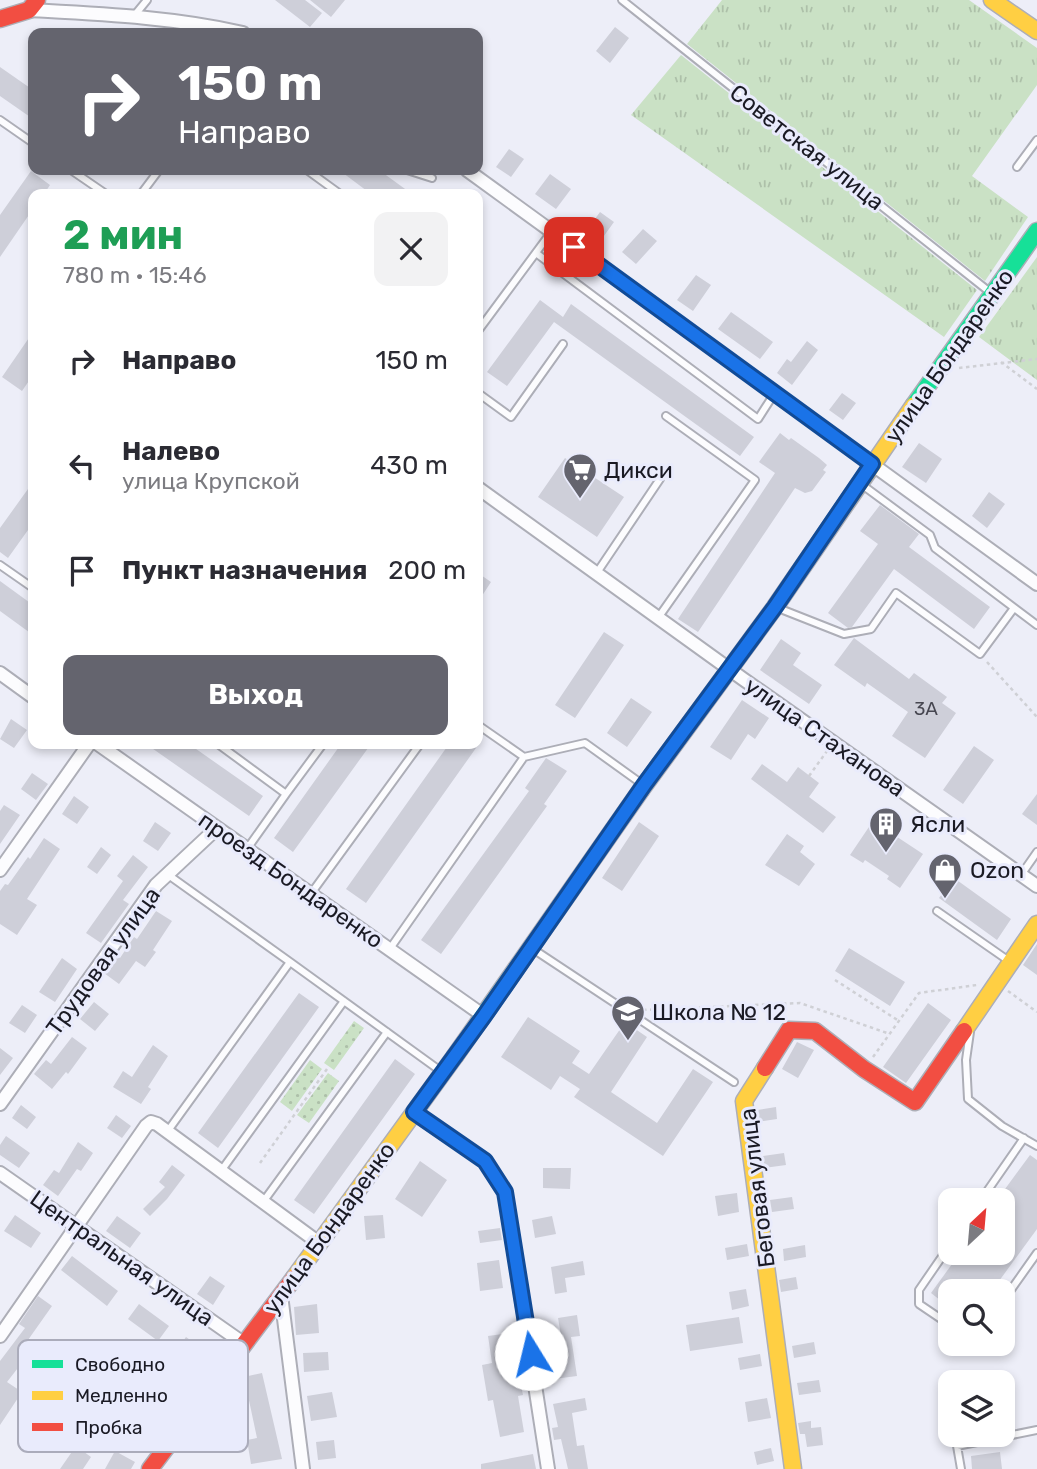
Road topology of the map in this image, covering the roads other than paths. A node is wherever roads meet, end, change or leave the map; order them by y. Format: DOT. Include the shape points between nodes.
graph roads {
  1 [pos="147,0"];
  2 [pos="621,0"];
  3 [pos="992,0"];
  4 [pos="33,5"];
  5 [pos="134,16"];
  6 [pos="0,19"];
  7 [pos="178,27"];
  8 [pos="1037,31"];
  9 [pos="0,120"];
  10 [pos="28,140"];
  11 [pos="1037,140"];
  12 [pos="1017,167"];
  13 [pos="78,175"];
  14 [pos="314,175"];
  15 [pos="423,175"];
  16 [pos="474,175"];
  17 [pos="432,178"];
  18 [pos="99,189"];
  19 [pos="333,189"];
  20 [pos="552,231"];
  21 [pos="1037,231"];
  22 [pos="536,253"];
  23 [pos="993,294"];
  24 [pos="483,324"];
  25 [pos="563,344"];
  26 [pos="774,394"];
  27 [pos="483,397"];
  28 [pos="666,416"];
  29 [pos="872,464"];
  30 [pos="660,479"];
  31 [pos="859,482"];
  32 [pos="483,492"];
  33 [pos="0,565"];
  34 [pos="596,574"];
  35 [pos="1037,584"];
  36 [pos="28,585"];
  37 [pos="775,607"];
  38 [pos="1014,608"];
  39 [pos="658,618"];
  40 [pos="1037,625"];
  41 [pos="730,669"];
  42 [pos="0,673"];
  43 [pos="28,693"];
  44 [pos="483,728"];
  45 [pos="85,749"];
  46 [pos="105,749"];
  47 [pos="225,749"];
  48 [pos="319,749"];
  49 [pos="416,749"];
  50 [pos="524,757"];
  51 [pos="644,785"];
  52 [pos="286,794"];
  53 [pos="217,828"];
  54 [pos="247,849"];
  55 [pos="1037,852"];
  56 [pos="0,870"];
  57 [pos="167,874"];
  58 [pos="1021,875"];
  59 [pos="1037,886"];
  60 [pos="310,895"];
  61 [pos="936,911"];
  62 [pos="1037,924"];
  63 [pos="531,948"];
  64 [pos="389,950"];
  65 [pos="290,962"];
  66 [pos="1010,962"];
  67 [pos="344,1001"];
  68 [pos="484,1016"];
  69 [pos="972,1016"];
  70 [pos="387,1032"];
  71 [pos="443,1073"];
  72 [pos="734,1082"];
  73 [pos="0,1104"];
  74 [pos="414,1112"];
  75 [pos="167,1132"];
  76 [pos="1024,1138"];
  77 [pos="1037,1146"];
  78 [pos="221,1171"];
  79 [pos="0,1173"];
  80 [pos="989,1188"];
  81 [pos="263,1202"];
  82 [pos="77,1225"];
  83 [pos="319,1242"];
  84 [pos="1037,1253"];
  85 [pos="938,1262"];
  86 [pos="1015,1284"];
  87 [pos="281,1295"];
  88 [pos="938,1317"];
  89 [pos="0,1336"];
  90 [pos="239,1340"];
  91 [pos="245,1340"];
  92 [pos="1037,1430"];
  93 [pos="163,1452"];
  94 [pos="150,1469"];
  95 [pos="303,1469"];
  96 [pos="548,1469"];
  97 [pos="793,1469"];
  98 [pos="961,1469"];
  1 -- 5 [label="lane"];
  2 -- 23 [label="lane, Советская улица"];
  3 -- 8 [label="street"];
  4 -- 5 [label="street"];
  4 -- 6 [label="street"];
  5 -- 7 [label="street"];
  9 -- 10 [label="lane"];
  11 -- 12 [label="lane"];
  13 -- 18 [label="lane"];
  14 -- 19 [label="lane"];
  15 -- 17 [label="lane"];
  16 -- 20 [label="street"];
  20 -- 22 [label="lane"];
  20 -- 26 [label="street"];
  21 -- 23 [label="street, улица Бондаренко"];
  22 -- 24 [label="lane"];
  22 -- 26 [label="lane" via="758,419"];
  23 -- 29 [label="street, улица Бондаренко"];
  25 -- 27 [label="lane" via="511,417"];
  26 -- 29 [label="street"];
  28 -- 39 [label="lane" via="755,480"];
  29 -- 31 [label="street, улица Бондаренко"];
  29 -- 35 [label="street"];
  30 -- 34 [label="lane"];
  31 -- 37 [label="street, улица Бондаренко"];
  31 -- 38 [label="lane" via="930,535 935,548"];
  32 -- 34 [label="street, улица Стаханова"];
  33 -- 36 [label="lane"];
  34 -- 39 [label="street, улица Стаханова"];
  37 -- 38 [label="lane" via="844,634 871,629 896,593 980,654"];
  37 -- 41 [label="street, улица Бондаренко"];
  38 -- 40 [label="lane"];
  39 -- 41 [label="street, улица Стаханова"];
  41 -- 51 [label="street, улица Бондаренко"];
  41 -- 58 [label="street, улица Стаханова"];
  42 -- 43 [label="street"];
  44 -- 50 [label="lane"];
  45 -- 56 [label="street"];
  46 -- 53 [label="street, проезд Бондаренко"];
  47 -- 52 [label="lane"];
  48 -- 52 [label="lane"];
  49 -- 60 [label="lane"];
  50 -- 51 [label="lane" via="585,743"];
  50 -- 64 [label="lane"];
  51 -- 63 [label="street, улица Бондаренко"];
  52 -- 54 [label="lane"];
  53 -- 54 [label="street, проезд Бондаренко"];
  53 -- 57 [label="street, Трудовая улица"];
  54 -- 60 [label="street, проезд Бондаренко"];
  55 -- 58 [label="lane"];
  57 -- 65 [label="lane"];
  57 -- 73 [label="street, Трудовая улица"];
  58 -- 59 [label="street, улица Стаханова"];
  60 -- 64 [label="street, проезд Бондаренко"];
  61 -- 66 [label="lane"];
  62 -- 66 [label="street, Беговая улица"];
  63 -- 68 [label="street, улица Бондаренко"];
  63 -- 72 [label="lane"];
  64 -- 68 [label="street, проезд Бондаренко"];
  65 -- 67 [label="lane"];
  65 -- 75 [label="lane"];
  66 -- 69 [label="street, Беговая улица"];
  67 -- 70 [label="lane"];
  67 -- 78 [label="lane"];
  68 -- 71 [label="street, улица Бондаренко"];
  69 -- 76 [label="lane" via="966,1060 968,1099"];
  69 -- 97 [label="street, Беговая улица" via="915,1102 815,1031 789,1030 744,1101"];
  70 -- 71 [label="lane"];
  70 -- 81 [label="lane"];
  71 -- 74 [label="street, улица Бондаренко"];
  74 -- 83 [label="street, улица Бондаренко"];
  74 -- 96 [label="street" via="485,1161 505,1192"];
  75 -- 78 [label="street"];
  75 -- 82 [label="street" via="157,1124 146,1125"];
  76 -- 77 [label="lane"];
  76 -- 80 [label="lane"];
  78 -- 81 [label="street"];
  79 -- 82 [label="street, Центральная улица"];
  81 -- 83 [label="street"];
  82 -- 89 [label="street"];
  82 -- 90 [label="street, Центральная улица"];
  83 -- 87 [label="street, улица Бондаренко"];
  84 -- 86 [label="lane"];
  85 -- 88 [label="lane" via="919,1290 919,1304"];
  87 -- 91 [label="street, улица Бондаренко"];
  87 -- 95 [label="street"];
  92 -- 98 [label="lane" via="957,1446"];
  93 -- 94 [label="street, улица Бондаренко"];
}
